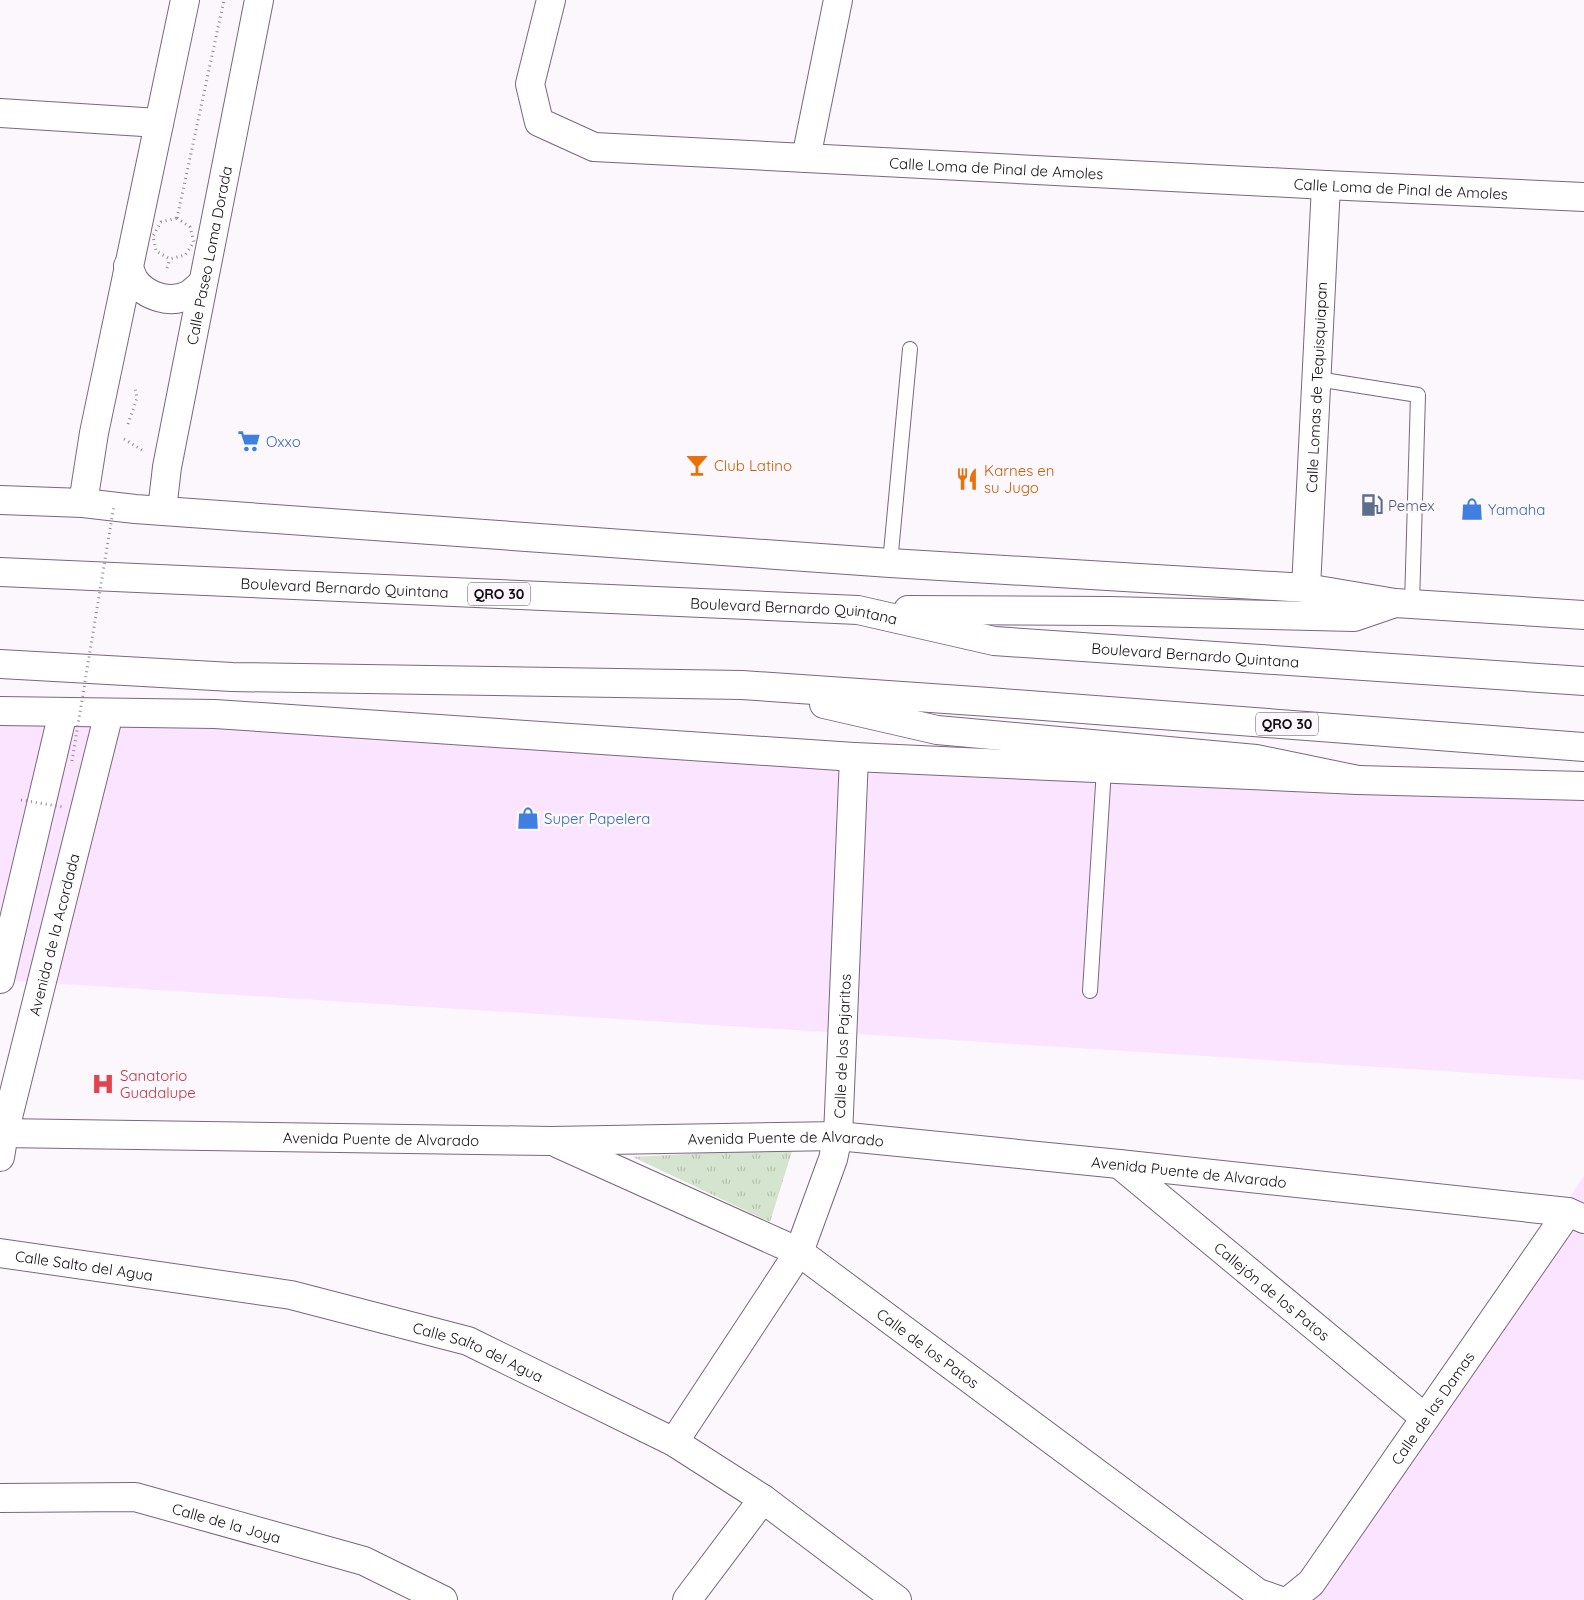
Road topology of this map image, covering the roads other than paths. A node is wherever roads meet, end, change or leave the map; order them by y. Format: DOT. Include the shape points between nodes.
graph roads {
  1 [pos="186,0"];
  2 [pos="258,0"];
  3 [pos="551,0"];
  4 [pos="838,0"];
  5 [pos="0,113"];
  6 [pos="159,124"];
  7 [pos="806,158"];
  8 [pos="1326,185"];
  9 [pos="1584,197"];
  10 [pos="128,266"];
  11 [pos="202,284"];
  12 [pos="910,349"];
  13 [pos="1317,379"];
  14 [pos="0,500"];
  15 [pos="83,503"];
  16 [pos="162,510"];
  17 [pos="890,563"];
  18 [pos="0,572"];
  19 [pos="1306,588"];
  20 [pos="1403,604"];
  21 [pos="858,610"];
  22 [pos="1584,615"];
  23 [pos="0,664"];
  24 [pos="1584,681"];
  25 [pos="742,685"];
  26 [pos="0,711"];
  27 [pos="62,712"];
  28 [pos="109,712"];
  29 [pos="1584,747"];
  30 [pos="854,757"];
  31 [pos="1104,769"];
  32 [pos="1358,780"];
  33 [pos="1584,786"];
  34 [pos="0,979"];
  35 [pos="1090,990"];
  36 [pos="838,1136"];
  37 [pos="1,1141"];
  38 [pos="551,1141"];
  39 [pos="1119,1164"];
  40 [pos="1576,1215"];
  41 [pos="799,1252"];
  42 [pos="0,1253"];
  43 [pos="1426,1418"];
  44 [pos="674,1442"];
  45 [pos="0,1498"];
  46 [pos="763,1499"];
  47 [pos="443,1600"];
  48 [pos="686,1600"];
  49 [pos="897,1600"];
  50 [pos="1278,1600"];
  51 [pos="1290,1600"];
  1 -- 6 [label="main road"];
  2 -- 11 [label="main road, Calle Paseo Loma Dorada"];
  3 -- 7 [label="main road, Calle Loma de Pinal de Amoles" via="530,84 539,122 594,147"];
  4 -- 7 [label="main road"];
  5 -- 6 [label="main road"];
  6 -- 10 [label="main road"];
  7 -- 8 [label="main road, Calle Loma de Pinal de Amoles"];
  8 -- 9 [label="main road, Calle Loma de Pinal de Amoles"];
  8 -- 13 [label="main road, Calle Lomas de Tequisquiapan"];
  10 -- 11 [label="main road" via="143,290 157,297 173,299 189,294"];
  10 -- 15 [label="main road"];
  11 -- 16 [label="main road, Calle Paseo Loma Dorada" via="167,467"];
  12 -- 17 [label="lane"];
  13 -- 19 [label="main road, Calle Lomas de Tequisquiapan"];
  13 -- 20 [label="lane" via="1418,395"];
  14 -- 15 [label="main road"];
  15 -- 16 [label="main road"];
  16 -- 17 [label="main road"];
  17 -- 19 [label="main road"];
  18 -- 21 [label="main road, Boulevard Bernardo Quintana / QRO 30"];
  19 -- 20 [label="main road"];
  20 -- 21 [label="main road" via="1354,617 1118,611"];
  20 -- 22 [label="main road"];
  21 -- 24 [label="main road, Boulevard Bernardo Quintana / QRO 30" via="994,641"];
  23 -- 25 [label="main road, QRO 30" via="232,677"];
  25 -- 29 [label="main road, QRO 30"];
  25 -- 32 [label="main road" via="937,730 1256,758"];
  26 -- 27 [label="main road"];
  27 -- 28 [label="main road"];
  27 -- 34 [label="main road"];
  28 -- 30 [label="main road" via="215,714"];
  28 -- 37 [label="main road, Avenida de la Acordada"];
  30 -- 31 [label="main road"];
  30 -- 36 [label="main road, Calle de los Pajaritos"];
  31 -- 32 [label="main road"];
  31 -- 35 [label="lane"];
  32 -- 33 [label="main road"];
  36 -- 38 [label="main road, Avenida Puente de Alvarado"];
  36 -- 39 [label="main road, Avenida Puente de Alvarado"];
  36 -- 41 [label="main road, Calle de los Pajaritos" via="833,1159"];
  37 -- 38 [label="main road, Avenida Puente de Alvarado"];
  38 -- 41 [label="main road, Calle de los Patos"];
  39 -- 40 [label="main road, Avenida Puente de Alvarado"];
  39 -- 43 [label="main road, Callejón de los Patos"];
  40 -- 43 [label="main road, Calle de las Damas"];
  41 -- 44 [label="main road, Calle de los Pajaritos"];
  41 -- 50 [label="main road, Calle de los Patos" via="1258,1594"];
  42 -- 44 [label="main road, Calle Salto del Agua" via="290,1295 468,1341"];
  43 -- 51 [label="main road, Calle de las Damas" via="1311,1583"];
  44 -- 46 [label="main road, Calle Salto del Agua"];
  45 -- 47 [label="main road, Calle de la Joya" via="135,1497 364,1561"];
  46 -- 48 [label="main road"];
  46 -- 49 [label="main road, Calle Salto del Agua"];
}
